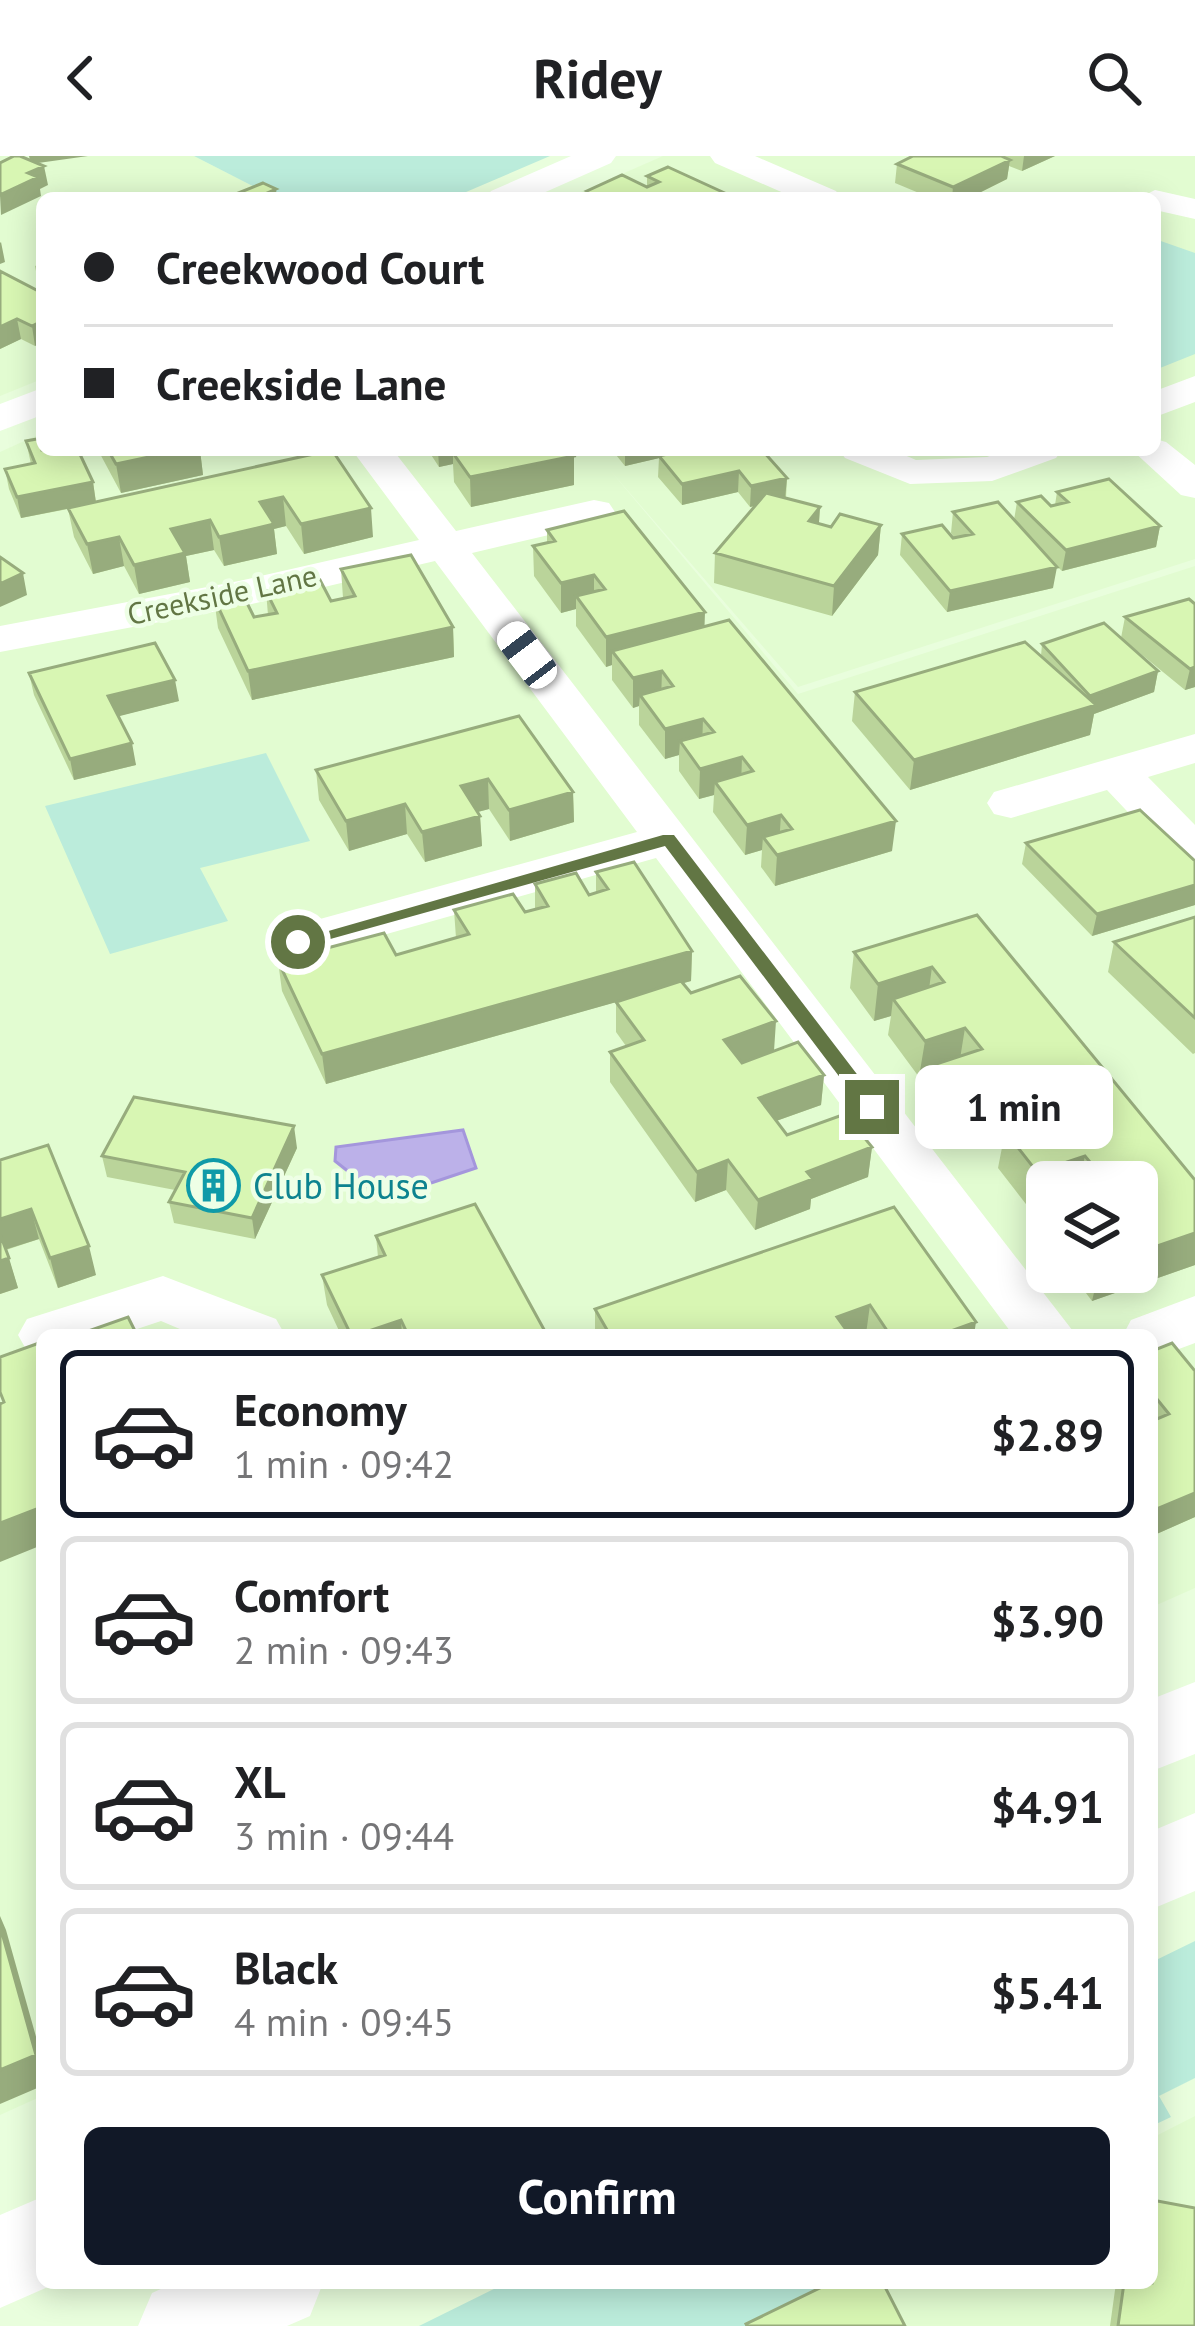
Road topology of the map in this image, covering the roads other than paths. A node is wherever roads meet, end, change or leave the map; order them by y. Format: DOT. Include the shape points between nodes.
graph roads {
  1 [pos="598,156"];
  2 [pos="727,156"];
  3 [pos="517,192"];
  4 [pos="810,192"];
  5 [pos="1161,202"];
  6 [pos="1195,209"];
  7 [pos="1195,388"];
  8 [pos="36,402"];
  9 [pos="1161,402"];
  10 [pos="1,417"];
  11 [pos="376,456"];
  12 [pos="873,456"];
  13 [pos="1026,456"];
  14 [pos="1159,456"];
  15 [pos="1195,486"];
  16 [pos="594,512"];
  17 [pos="443,544"];
  18 [pos="0,639"];
  19 [pos="1195,748"];
  20 [pos="1117,773"];
  21 [pos="1011,803"];
  22 [pos="668,839"];
  23 [pos="1195,854"];
  24 [pos="298,942"];
  25 [pos="1195,1319"];
  26 [pos="67,1329"];
  27 [pos="240,1329"];
  28 [pos="1041,1329"];
  29 [pos="1158,1334"];
  30 [pos="36,1339"];
  31 [pos="0,1350"];
  32 [pos="1195,1717"];
  33 [pos="1158,1733"];
  34 [pos="1195,1850"];
  35 [pos="1158,1868"];
  36 [pos="36,2246"];
  37 [pos="0,2262"];
  38 [pos="264,2289"];
  39 [pos="185,2326"];
  1 -- 3 [label="street"];
  2 -- 4 [label="street"];
  5 -- 6 [label="street"];
  7 -- 9 [label="street"];
  8 -- 10 [label="street"];
  11 -- 17 [label="street"];
  12 -- 13 [label="street" via="910,472 992,469"];
  14 -- 15 [label="street"];
  16 -- 17 [label="street, Creekside Lane"];
  17 -- 18 [label="street, Creekside Lane" via="239,594"];
  17 -- 22 [label="street"];
  19 -- 20 [label="street"];
  20 -- 21 [label="street"];
  20 -- 23 [label="street"];
  22 -- 24 [label="street"];
  22 -- 28 [label="street"];
  25 -- 29 [label="street"];
  26 -- 27 [label="street" via="163,1298"];
  30 -- 31 [label="street"];
  32 -- 33 [label="main road"];
  34 -- 35 [label="main road"];
  36 -- 37 [label="main road"];
  38 -- 39 [label="main road"];
}
